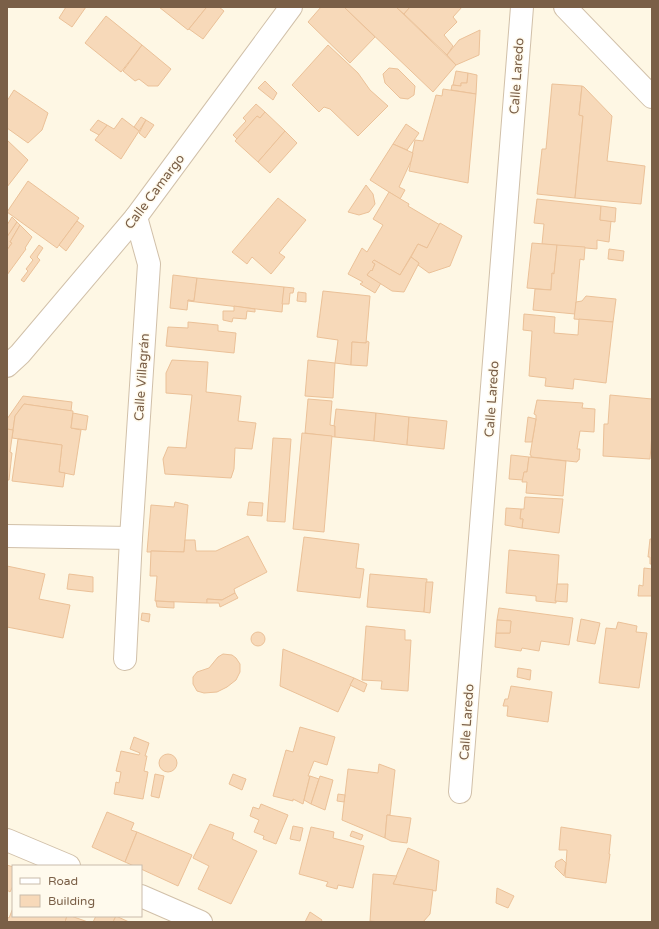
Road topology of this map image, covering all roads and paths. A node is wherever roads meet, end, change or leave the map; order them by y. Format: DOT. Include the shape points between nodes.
graph roads {
  1 [pos="291,7"];
  2 [pos="522,7"];
  3 [pos="565,7"];
  4 [pos="652,97"];
  5 [pos="136,217"];
  6 [pos="7,366"];
  7 [pos="7,536"];
  8 [pos="131,538"];
  9 [pos="125,659"];
  10 [pos="460,792"];
  11 [pos="7,840"];
  12 [pos="67,865"];
  13 [pos="142,896"];
  14 [pos="202,922"];
  1 -- 5 [label="street, Calle Camargo"];
  2 -- 10 [label="street, Calle Laredo"];
  3 -- 4 [label="street"];
  5 -- 6 [label="street, Calle Camargo"];
  5 -- 8 [label="street, Calle Villagrán" via="149,264"];
  7 -- 8 [label="street"];
  8 -- 9 [label="street, Calle Villagrán"];
  11 -- 12 [label="street"];
  13 -- 14 [label="street"];
}
